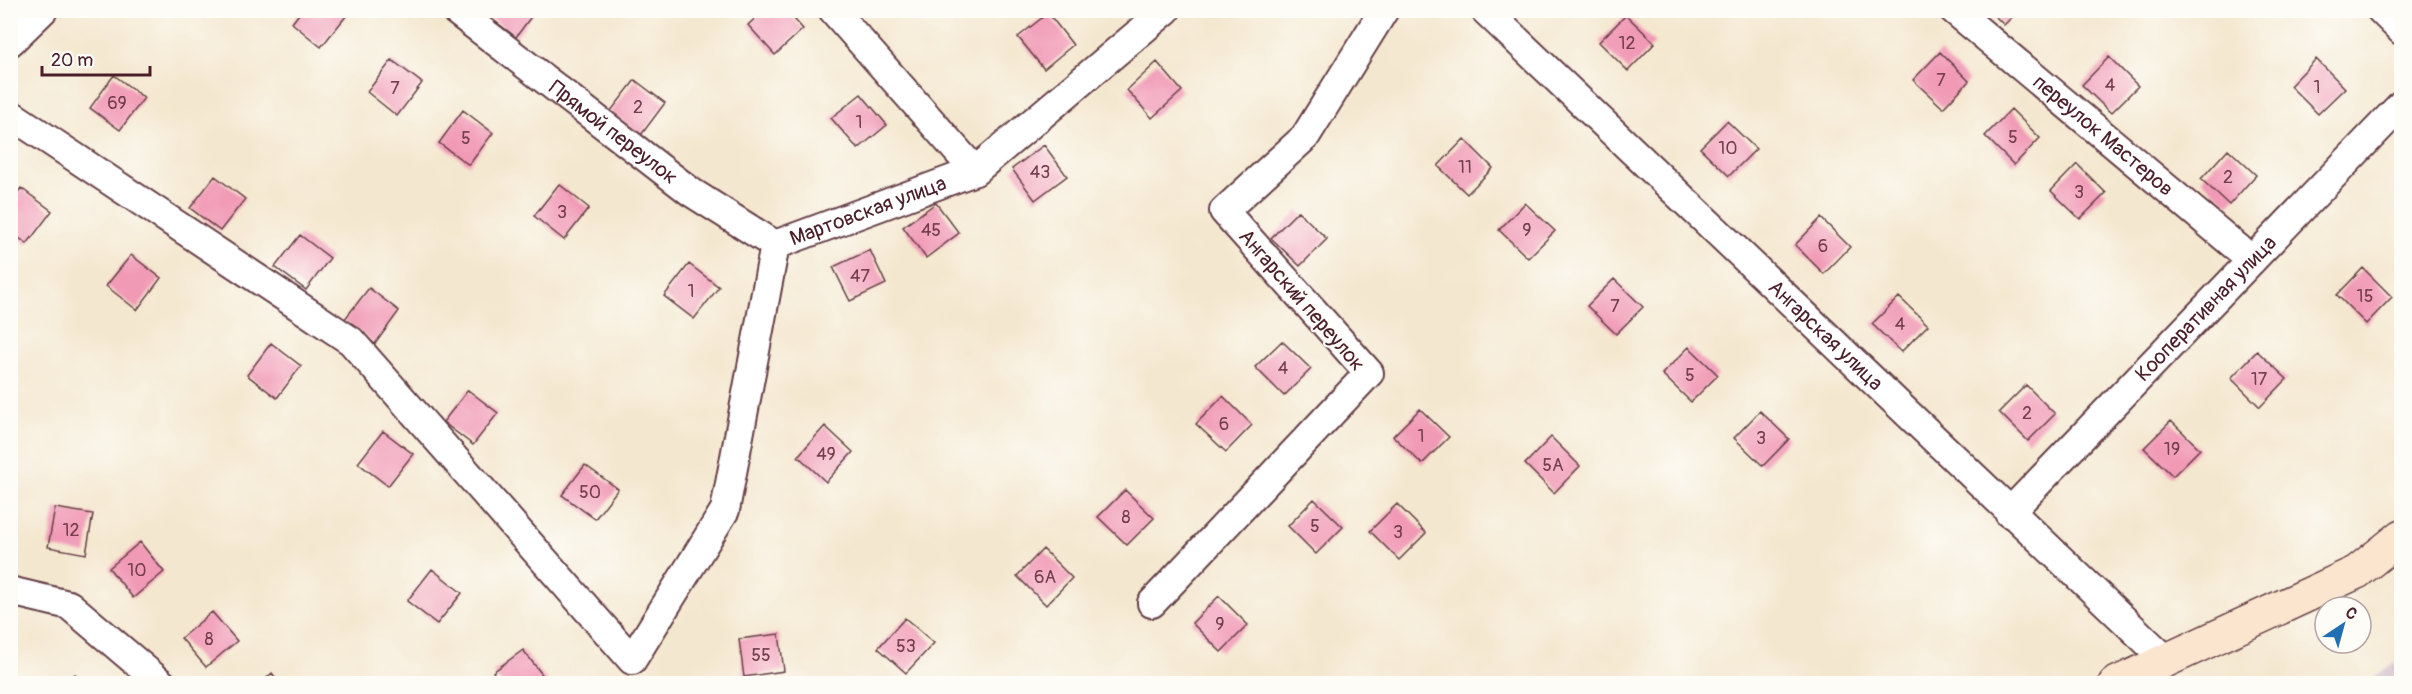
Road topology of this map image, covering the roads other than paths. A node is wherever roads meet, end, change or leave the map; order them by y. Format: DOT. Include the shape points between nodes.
graph roads {
  1 [pos="43,10"];
  2 [pos="455,10"];
  3 [pos="833,10"];
  4 [pos="1166,10"];
  5 [pos="1384,10"];
  6 [pos="1485,10"];
  7 [pos="1954,10"];
  8 [pos="2381,10"];
  9 [pos="2402,31"];
  10 [pos="10,42"];
  11 [pos="2402,104"];
  12 [pos="10,114"];
  13 [pos="975,171"];
  14 [pos="776,245"];
  15 [pos="2252,260"];
  16 [pos="2009,513"];
  17 [pos="2402,536"];
  18 [pos="10,591"];
  19 [pos="1152,603"];
  20 [pos="2166,660"];
  21 [pos="162,684"];
  22 [pos="2115,684"];
  1 -- 10 [label="street"];
  2 -- 14 [label="street, Прямой переулок" via="690,192"];
  3 -- 13 [label="street"];
  4 -- 13 [label="street, Мартовская улица"];
  5 -- 19 [label="street, Ангарский переулок" via="1305,137 1224,211 1369,373"];
  6 -- 16 [label="street, Ангарская улица"];
  7 -- 15 [label="street, переулок Мастеров"];
  8 -- 9 [label="street"];
  11 -- 15 [label="street, Кооперативная улица"];
  12 -- 14 [label="street, Мартовская улица" via="351,341 632,660 725,510"];
  13 -- 14 [label="street, Мартовская улица"];
  15 -- 16 [label="street, Кооперативная улица"];
  16 -- 20 [label="street, Ангарская улица"];
  17 -- 20 [label="street" via="2357,572"];
  18 -- 21 [label="street" via="69,605"];
  20 -- 22 [label="street"];
}
